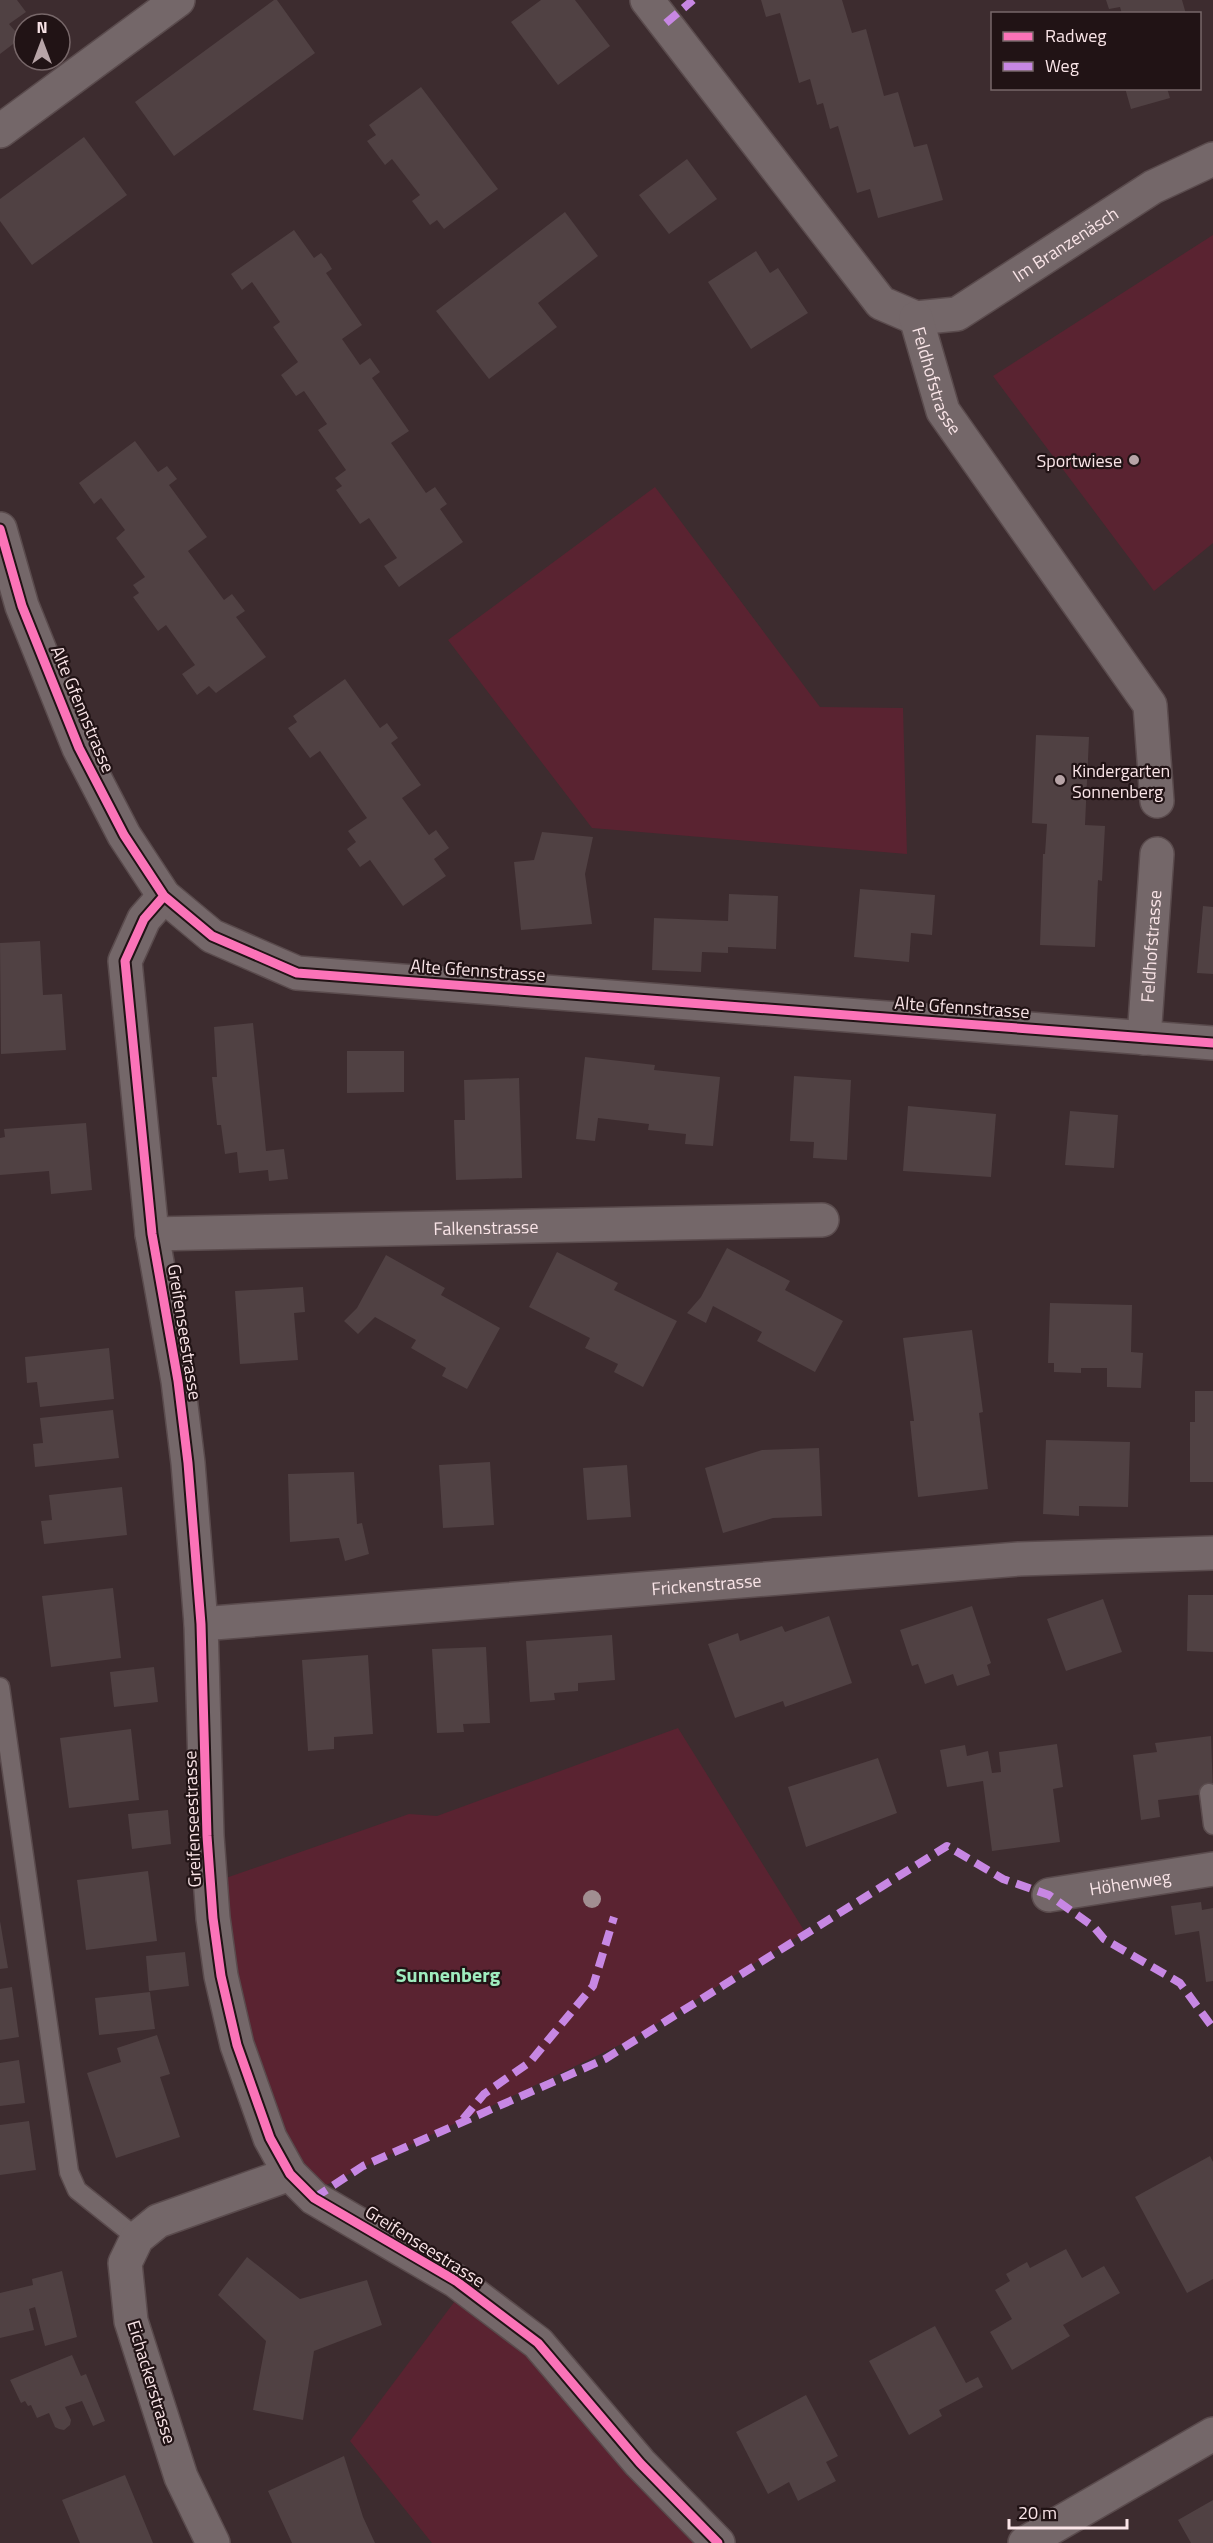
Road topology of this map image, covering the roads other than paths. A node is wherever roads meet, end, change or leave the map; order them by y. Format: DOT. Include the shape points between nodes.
graph roads {
  1 [pos="178,0"];
  2 [pos="647,0"];
  3 [pos="0,131"];
  4 [pos="1213,159"];
  5 [pos="916,318"];
  6 [pos="0,530"];
  7 [pos="1157,801"];
  8 [pos="1157,854"];
  9 [pos="164,896"];
  10 [pos="1144,1038"];
  11 [pos="1213,1043"];
  12 [pos="822,1220"];
  13 [pos="152,1234"];
  14 [pos="1213,1553"];
  15 [pos="201,1624"];
  16 [pos="0,1688"];
  17 [pos="1209,1793"];
  18 [pos="1213,1825"];
  19 [pos="1213,1869"];
  20 [pos="1049,1895"];
  21 [pos="290,2174"];
  22 [pos="137,2238"];
  23 [pos="1213,2434"];
  24 [pos="213,2543"];
  25 [pos="718,2543"];
  26 [pos="1025,2543"];
  1 -- 3 [label="street"];
  2 -- 5 [label="street, Feldhofstrasse" via="881,303"];
  4 -- 5 [label="street, Im Branzenäsch" via="1153,187 957,314"];
  5 -- 7 [label="street, Feldhofstrasse" via="943,411 1150,705"];
  6 -- 9 [label="street, Alte Gfennstrasse" via="22,606 79,748 124,835"];
  8 -- 10 [label="street, Feldhofstrasse"];
  9 -- 10 [label="street, Alte Gfennstrasse" via="212,936 297,973"];
  9 -- 13 [label="street, Greifenseestrasse" via="144,919 125,961"];
  10 -- 11 [label="street, Alte Gfennstrasse"];
  12 -- 13 [label="street, Falkenstrasse"];
  13 -- 15 [label="street, Greifenseestrasse" via="179,1393"];
  14 -- 15 [label="street, Frickenstrasse" via="1018,1559"];
  15 -- 21 [label="street, Greifenseestrasse" via="210,1878 221,1976 237,2045 270,2138"];
  16 -- 22 [label="lane" via="69,2172 77,2190"];
  17 -- 18 [label="lane"];
  19 -- 20 [label="street, Höhenweg"];
  21 -- 22 [label="street" via="158,2221"];
  21 -- 25 [label="street, Greifenseestrasse" via="314,2198 456,2281 538,2343 640,2463"];
  22 -- 24 [label="street, Eichackerstrasse" via="126,2263 131,2321 182,2477"];
  23 -- 26 [label="street"];
}
